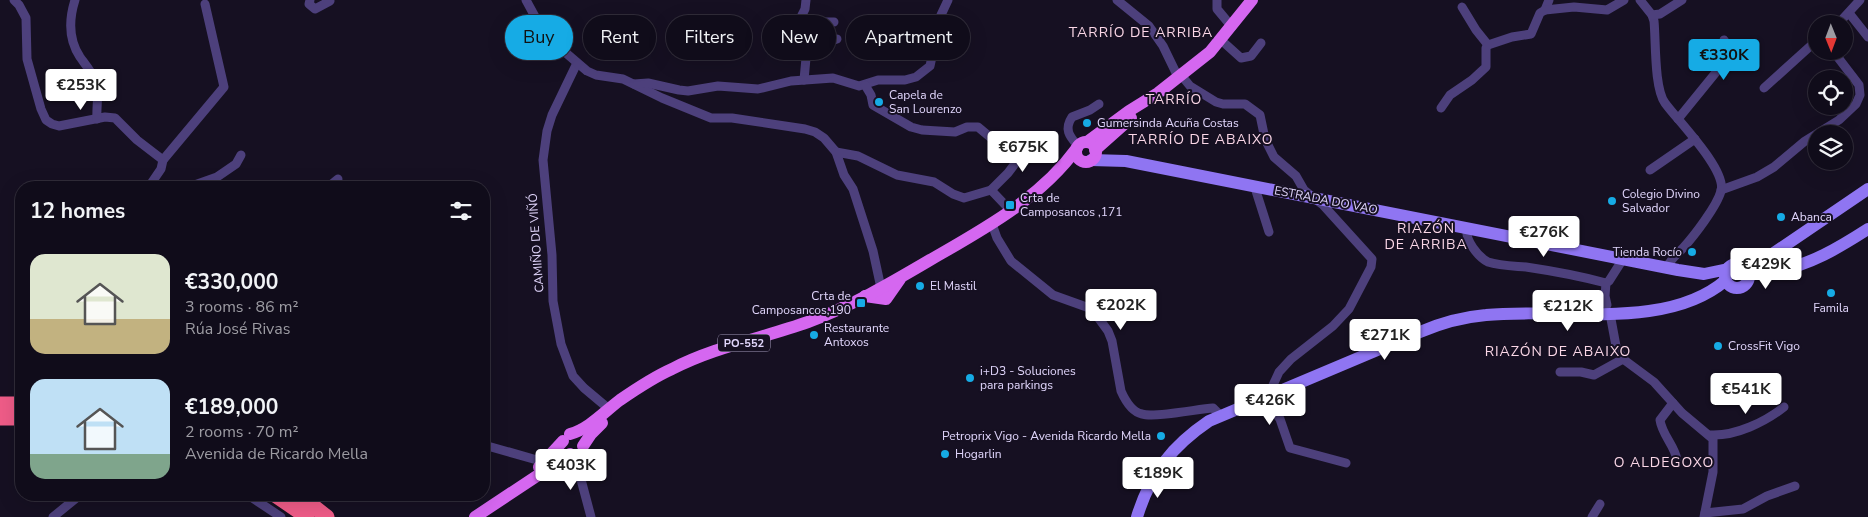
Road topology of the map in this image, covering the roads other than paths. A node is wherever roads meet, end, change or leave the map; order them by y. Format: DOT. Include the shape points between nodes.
graph roads {
  1 [pos="14,0"];
  2 [pos="75,0"];
  3 [pos="310,0"];
  4 [pos="526,0"];
  5 [pos="806,0"];
  6 [pos="948,0"];
  7 [pos="1117,0"];
  8 [pos="1217,0"];
  9 [pos="1252,0"];
  10 [pos="1549,0"];
  11 [pos="1624,0"];
  12 [pos="1640,0"];
  13 [pos="1682,0"];
  14 [pos="1860,0"];
  15 [pos="330,1"];
  16 [pos="205,4"];
  17 [pos="1462,7"];
  18 [pos="1545,10"];
  19 [pos="1849,13"];
  20 [pos="801,15"];
  21 [pos="1652,16"];
  22 [pos="1232,27"];
  23 [pos="1868,37"];
  24 [pos="1220,40"];
  25 [pos="1724,40"];
  26 [pos="1260,43"];
  27 [pos="1488,45"];
  28 [pos="1808,48"];
  29 [pos="806,60"];
  30 [pos="1840,60"];
  31 [pos="577,63"];
  32 [pos="1180,76"];
  33 [pos="804,80"];
  34 [pos="632,84"];
  35 [pos="865,85"];
  36 [pos="1764,88"];
  37 [pos="1158,93"];
  38 [pos="1099,104"];
  39 [pos="1441,108"];
  40 [pos="97,119"];
  41 [pos="1678,119"];
  42 [pos="1695,139"];
  43 [pos="836,152"];
  44 [pos="1090,152"];
  45 [pos="241,155"];
  46 [pos="163,160"];
  47 [pos="1126,161"];
  48 [pos="1650,170"];
  49 [pos="338,179"];
  50 [pos="153,181"];
  51 [pos="206,181"];
  52 [pos="336,181"];
  53 [pos="1257,186"];
  54 [pos="1868,189"];
  55 [pos="991,190"];
  56 [pos="1721,190"];
  57 [pos="1316,198"];
  58 [pos="1010,210"];
  59 [pos="992,224"];
  60 [pos="1467,228"];
  61 [pos="1868,229"];
  62 [pos="1269,232"];
  63 [pos="1770,256"];
  64 [pos="1623,259"];
  65 [pos="1667,268"];
  66 [pos="1786,268"];
  67 [pos="1748,274"];
  68 [pos="1729,279"];
  69 [pos="1710,280"];
  70 [pos="1606,283"];
  71 [pos="884,293"];
  72 [pos="1657,310"];
  73 [pos="1572,313"];
  74 [pos="1529,314"];
  75 [pos="1611,315"];
  76 [pos="1623,359"];
  77 [pos="1560,372"];
  78 [pos="636,390"];
  79 [pos="1266,395"];
  80 [pos="1673,403"];
  81 [pos="0,404"];
  82 [pos="15,404"];
  83 [pos="1784,407"];
  84 [pos="609,409"];
  85 [pos="1220,415"];
  86 [pos="0,418"];
  87 [pos="15,418"];
  88 [pos="1711,435"];
  89 [pos="567,438"];
  90 [pos="490,446"];
  91 [pos="576,451"];
  92 [pos="1677,460"];
  93 [pos="541,461"];
  94 [pos="1346,464"];
  95 [pos="1795,486"];
  96 [pos="511,493"];
  97 [pos="73,501"];
  98 [pos="257,501"];
  99 [pos="284,501"];
  100 [pos="307,501"];
  101 [pos="1600,504"];
  102 [pos="1704,515"];
  103 [pos="54,517"];
  104 [pos="281,517"];
  105 [pos="307,517"];
  106 [pos="327,517"];
  107 [pos="475,517"];
  108 [pos="591,517"];
  109 [pos="1136,517"];
  110 [pos="1592,517"];
  1 -- 40 [label="street" via="26,18 27,59 40,110 46,120 60,126"];
  2 -- 40 [label="street" via="70,18 73,44 97,88"];
  3 -- 15 [label="street" via="309,4 315,9"];
  4 -- 31 [label="street" via="545,35"];
  5 -- 20 [label="street"];
  6 -- 35 [label="street" via="941,15 930,66 916,77 878,80"];
  7 -- 32 [label="street" via="1149,26"];
  8 -- 22 [label="street" via="1217,10"];
  9 -- 22 [label="main road"];
  10 -- 18 [label="street"];
  11 -- 18 [label="street" via="1607,10 1574,7"];
  12 -- 21 [label="street"];
  13 -- 21 [label="street"];
  14 -- 19 [label="street"];
  16 -- 46 [label="street" via="224,87"];
  17 -- 27 [label="street"];
  18 -- 27 [label="street" via="1540,13 1531,34"];
  19 -- 23 [label="street"];
  21 -- 41 [label="street" via="1660,92"];
  22 -- 24 [label="main road"];
  24 -- 26 [label="street" via="1242,58 1251,56"];
  24 -- 32 [label="main road"];
  25 -- 41 [label="street" via="1728,47 1726,60"];
  27 -- 39 [label="street" via="1486,67 1450,94"];
  28 -- 36 [label="street"];
  29 -- 33 [label="street"];
  30 -- 56 [label="street" via="1860,88 1860,98 1852,110 1774,167"];
  31 -- 34 [label="street" via="596,75 623,79"];
  31 -- 84 [label="street, CAMIÑO DE VIÑÓ" via="552,115 543,160 553,301 561,344 573,376"];
  32 -- 37 [label="main road"];
  32 -- 57 [label="street" via="1216,102 1245,104 1260,115 1265,139 1274,157 1296,176 1304,190"];
  33 -- 34 [label="street" via="758,89 718,86 688,91 648,83"];
  33 -- 35 [label="street" via="833,78 848,84"];
  34 -- 43 [label="street" via="711,118 732,118 815,132"];
  35 -- 55 [label="street" via="873,105 911,127 954,132 978,127 1014,147 1017,161"];
  37 -- 44 [label="main road"];
  37 -- 44 [label="main road" via="1129,111"];
  38 -- 44 [label="street" via="1068,122 1068,134"];
  40 -- 46 [label="street" via="115,118"];
  41 -- 42 [label="street"];
  42 -- 48 [label="street"];
  42 -- 56 [label="street" via="1716,170"];
  43 -- 55 [label="street" via="858,156 897,174 934,182 964,198"];
  43 -- 71 [label="street" via="844,175 854,188"];
  44 -- 47 [label="main road, ESTRADA DO VAO"];
  44 -- 47 [label="main road, ESTRADA DO VAO"];
  44 -- 58 [label="main road"];
  45 -- 51 [label="street" via="236,164"];
  46 -- 50 [label="street"];
  47 -- 53 [label="main road, ESTRADA DO VAO"];
  49 -- 52 [label="street"];
  53 -- 57 [label="main road, ESTRADA DO VAO"];
  53 -- 62 [label="street"];
  54 -- 63 [label="main road"];
  55 -- 58 [label="street"];
  56 -- 65 [label="street" via="1689,241"];
  57 -- 60 [label="main road, ESTRADA DO VAO"];
  57 -- 79 [label="street" via="1372,256 1371,267 1349,310 1291,359"];
  58 -- 59 [label="main road"];
  59 -- 71 [label="main road" via="902,277"];
  59 -- 85 [label="street" via="1011,262 1053,295 1092,309 1108,331 1123,397 1136,412 1149,415 1213,408"];
  60 -- 64 [label="main road, ESTRADA DO VAO"];
  60 -- 70 [label="street" via="1466,234 1479,256 1488,262"];
  61 -- 66 [label="main road" via="1832,251"];
  63 -- 66 [label="main road" via="1779,268"];
  63 -- 67 [label="main road"];
  64 -- 65 [label="main road, ESTRADA DO VAO"];
  64 -- 70 [label="street"];
  65 -- 69 [label="main road, ESTRADA DO VAO"];
  66 -- 67 [label="main road"];
  67 -- 68 [label="main road" via="1738,288"];
  67 -- 68 [label="main road" via="1735,265"];
  68 -- 69 [label="main road, ESTRADA DO VAO"];
  68 -- 69 [label="main road"];
  68 -- 75 [label="main road" via="1688,306 1663,314 1636,319"];
  69 -- 72 [label="main road" via="1682,304"];
  70 -- 75 [label="street" via="1604,296"];
  71 -- 78 [label="main road, PO-552" via="865,296 810,322 688,361"];
  72 -- 73 [label="main road"];
  72 -- 75 [label="main road" via="1642,315"];
  73 -- 74 [label="main road"];
  73 -- 75 [label="main road"];
  74 -- 75 [label="main road" via="1544,317"];
  74 -- 79 [label="main road" via="1487,314 1448,321"];
  75 -- 76 [label="street" via="1616,346"];
  76 -- 77 [label="street" via="1594,375"];
  76 -- 80 [label="street" via="1654,382"];
  78 -- 84 [label="main road, PO-552"];
  78 -- 91 [label="main road, PO-552"];
  79 -- 85 [label="main road"];
  79 -- 94 [label="street" via="1280,419 1290,448"];
  80 -- 88 [label="street"];
  80 -- 92 [label="street" via="1660,420"];
  81 -- 82 [label="highway"];
  83 -- 88 [label="street" via="1755,424 1718,436"];
  84 -- 89 [label="main road, PO-552"];
  85 -- 109 [label="main road" via="1195,430 1167,457 1149,485"];
  86 -- 87 [label="highway"];
  88 -- 102 [label="street" via="1714,443 1713,472"];
  89 -- 91 [label="main road" via="563,448"];
  89 -- 91 [label="main road" via="580,437"];
  89 -- 93 [label="main road, PO-552"];
  90 -- 93 [label="street"];
  91 -- 96 [label="main road, PO-552"];
  91 -- 108 [label="street"];
  93 -- 96 [label="main road, PO-552"];
  95 -- 102 [label="street" via="1743,509"];
  96 -- 107 [label="main road, PO-552"];
  97 -- 103 [label="street"];
  98 -- 104 [label="street"];
  99 -- 105 [label="highway"];
  100 -- 106 [label="highway"];
  101 -- 110 [label="street"];
}
